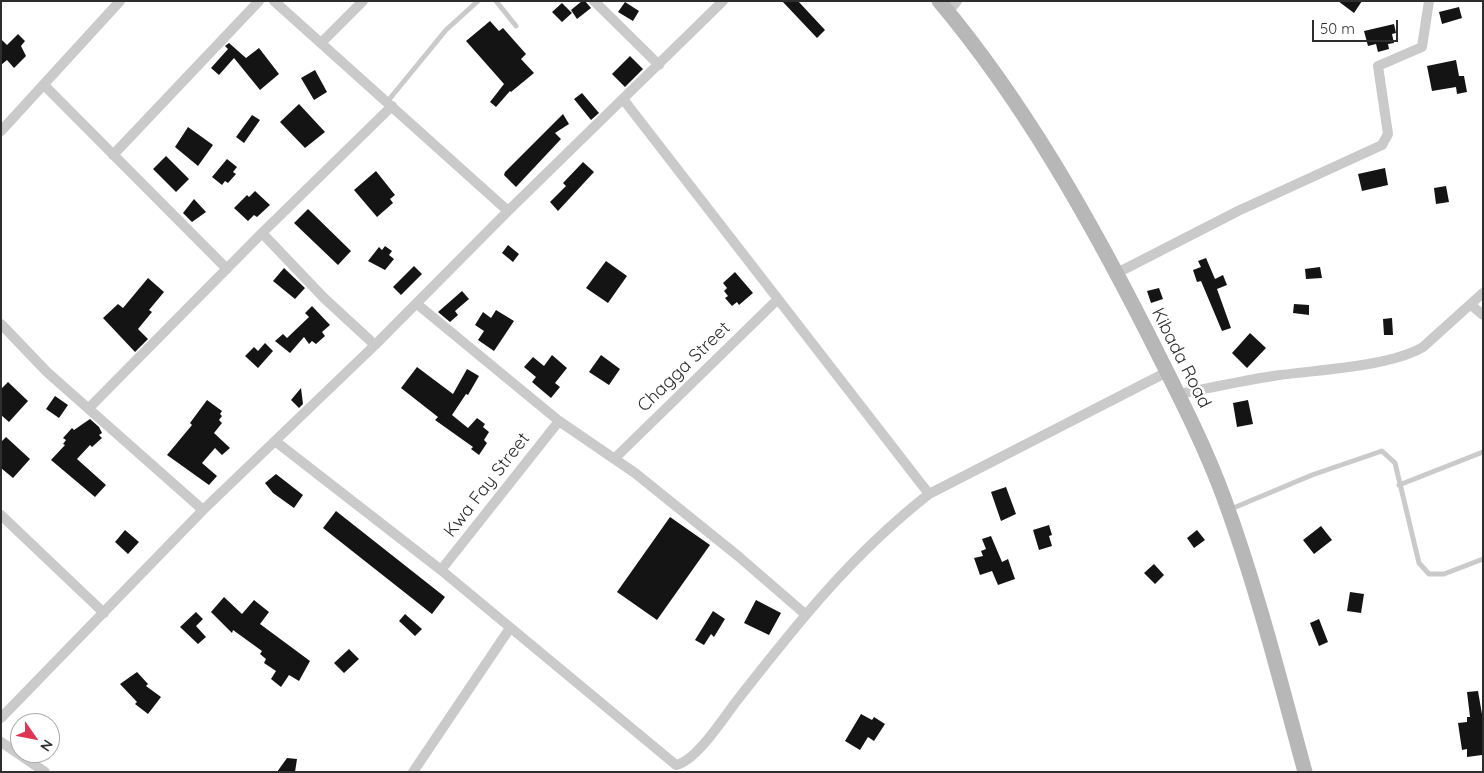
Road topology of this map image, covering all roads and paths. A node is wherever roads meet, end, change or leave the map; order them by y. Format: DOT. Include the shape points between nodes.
graph roads {
  1 [pos="120,1"];
  2 [pos="259,1"];
  3 [pos="274,1"];
  4 [pos="363,1"];
  5 [pos="478,1"];
  6 [pos="496,1"];
  7 [pos="594,1"];
  8 [pos="723,1"];
  9 [pos="1429,1"];
  10 [pos="948,5"];
  11 [pos="516,26"];
  12 [pos="321,43"];
  13 [pos="659,65"];
  14 [pos="45,86"];
  15 [pos="623,99"];
  16 [pos="389,104"];
  17 [pos="1,131"];
  18 [pos="113,155"];
  19 [pos="508,212"];
  20 [pos="262,233"];
  21 [pos="227,269"];
  22 [pos="1117,273"];
  23 [pos="1483,293"];
  24 [pos="777,300"];
  25 [pos="417,304"];
  26 [pos="1471,305"];
  27 [pos="1483,315"];
  28 [pos="1,324"];
  29 [pos="375,345"];
  30 [pos="1167,372"];
  31 [pos="1178,394"];
  32 [pos="89,408"];
  33 [pos="559,421"];
  34 [pos="275,441"];
  35 [pos="1483,452"];
  36 [pos="614,459"];
  37 [pos="1399,486"];
  38 [pos="929,494"];
  39 [pos="202,510"];
  40 [pos="1228,510"];
  41 [pos="1,515"];
  42 [pos="1483,559"];
  43 [pos="441,570"];
  44 [pos="104,613"];
  45 [pos="805,614"];
  46 [pos="510,628"];
  47 [pos="1,718"];
  48 [pos="1,742"];
  49 [pos="679,768"];
  50 [pos="45,772"];
  51 [pos="413,772"];
  52 [pos="1305,772"];
  1 -- 14 [label="street"];
  2 -- 18 [label="street"];
  3 -- 12 [label="street"];
  4 -- 12 [label="street"];
  5 -- 16 [label="lane" via="446,30"];
  6 -- 11 [label="lane"];
  7 -- 13 [label="street"];
  8 -- 13 [label="street"];
  9 -- 22 [label="street" via="1422,47 1378,66 1388,134 1382,145 1238,210"];
  10 -- 22 [label="main road, Kibada Road" via="1039,141"];
  12 -- 16 [label="street"];
  13 -- 15 [label="street"];
  14 -- 17 [label="street"];
  14 -- 18 [label="street"];
  15 -- 19 [label="street"];
  15 -- 24 [label="street"];
  16 -- 19 [label="street"];
  16 -- 20 [label="street"];
  18 -- 21 [label="street"];
  19 -- 25 [label="street"];
  20 -- 21 [label="street"];
  20 -- 29 [label="street" via="324,298"];
  21 -- 32 [label="street"];
  22 -- 30 [label="main road, Kibada Road"];
  23 -- 26 [label="street"];
  24 -- 36 [label="street, Chagga Street"];
  24 -- 38 [label="street"];
  25 -- 29 [label="street"];
  25 -- 33 [label="street"];
  26 -- 27 [label="street"];
  26 -- 31 [label="street" via="1423,348 1407,355"];
  28 -- 32 [label="street" via="47,372"];
  29 -- 34 [label="street"];
  30 -- 31 [label="main road, Kibada Road"];
  30 -- 38 [label="street"];
  31 -- 40 [label="main road, Kibada Road" via="1211,464"];
  32 -- 39 [label="street"];
  33 -- 36 [label="street"];
  33 -- 43 [label="street, Kwa Fay Street"];
  34 -- 39 [label="street"];
  34 -- 43 [label="street"];
  35 -- 37 [label="lane"];
  36 -- 45 [label="street" via="738,556"];
  37 -- 40 [label="lane" via="1395,463 1382,451 1312,475"];
  37 -- 42 [label="lane" via="1419,563 1429,574 1444,574"];
  38 -- 45 [label="street" via="869,545"];
  39 -- 44 [label="street"];
  40 -- 52 [label="main road, Kibada Road" via="1272,644"];
  41 -- 44 [label="street"];
  43 -- 46 [label="street"];
  44 -- 47 [label="street"];
  45 -- 49 [label="street" via="711,734"];
  46 -- 49 [label="street"];
  46 -- 51 [label="street"];
  48 -- 50 [label="street"];
}
